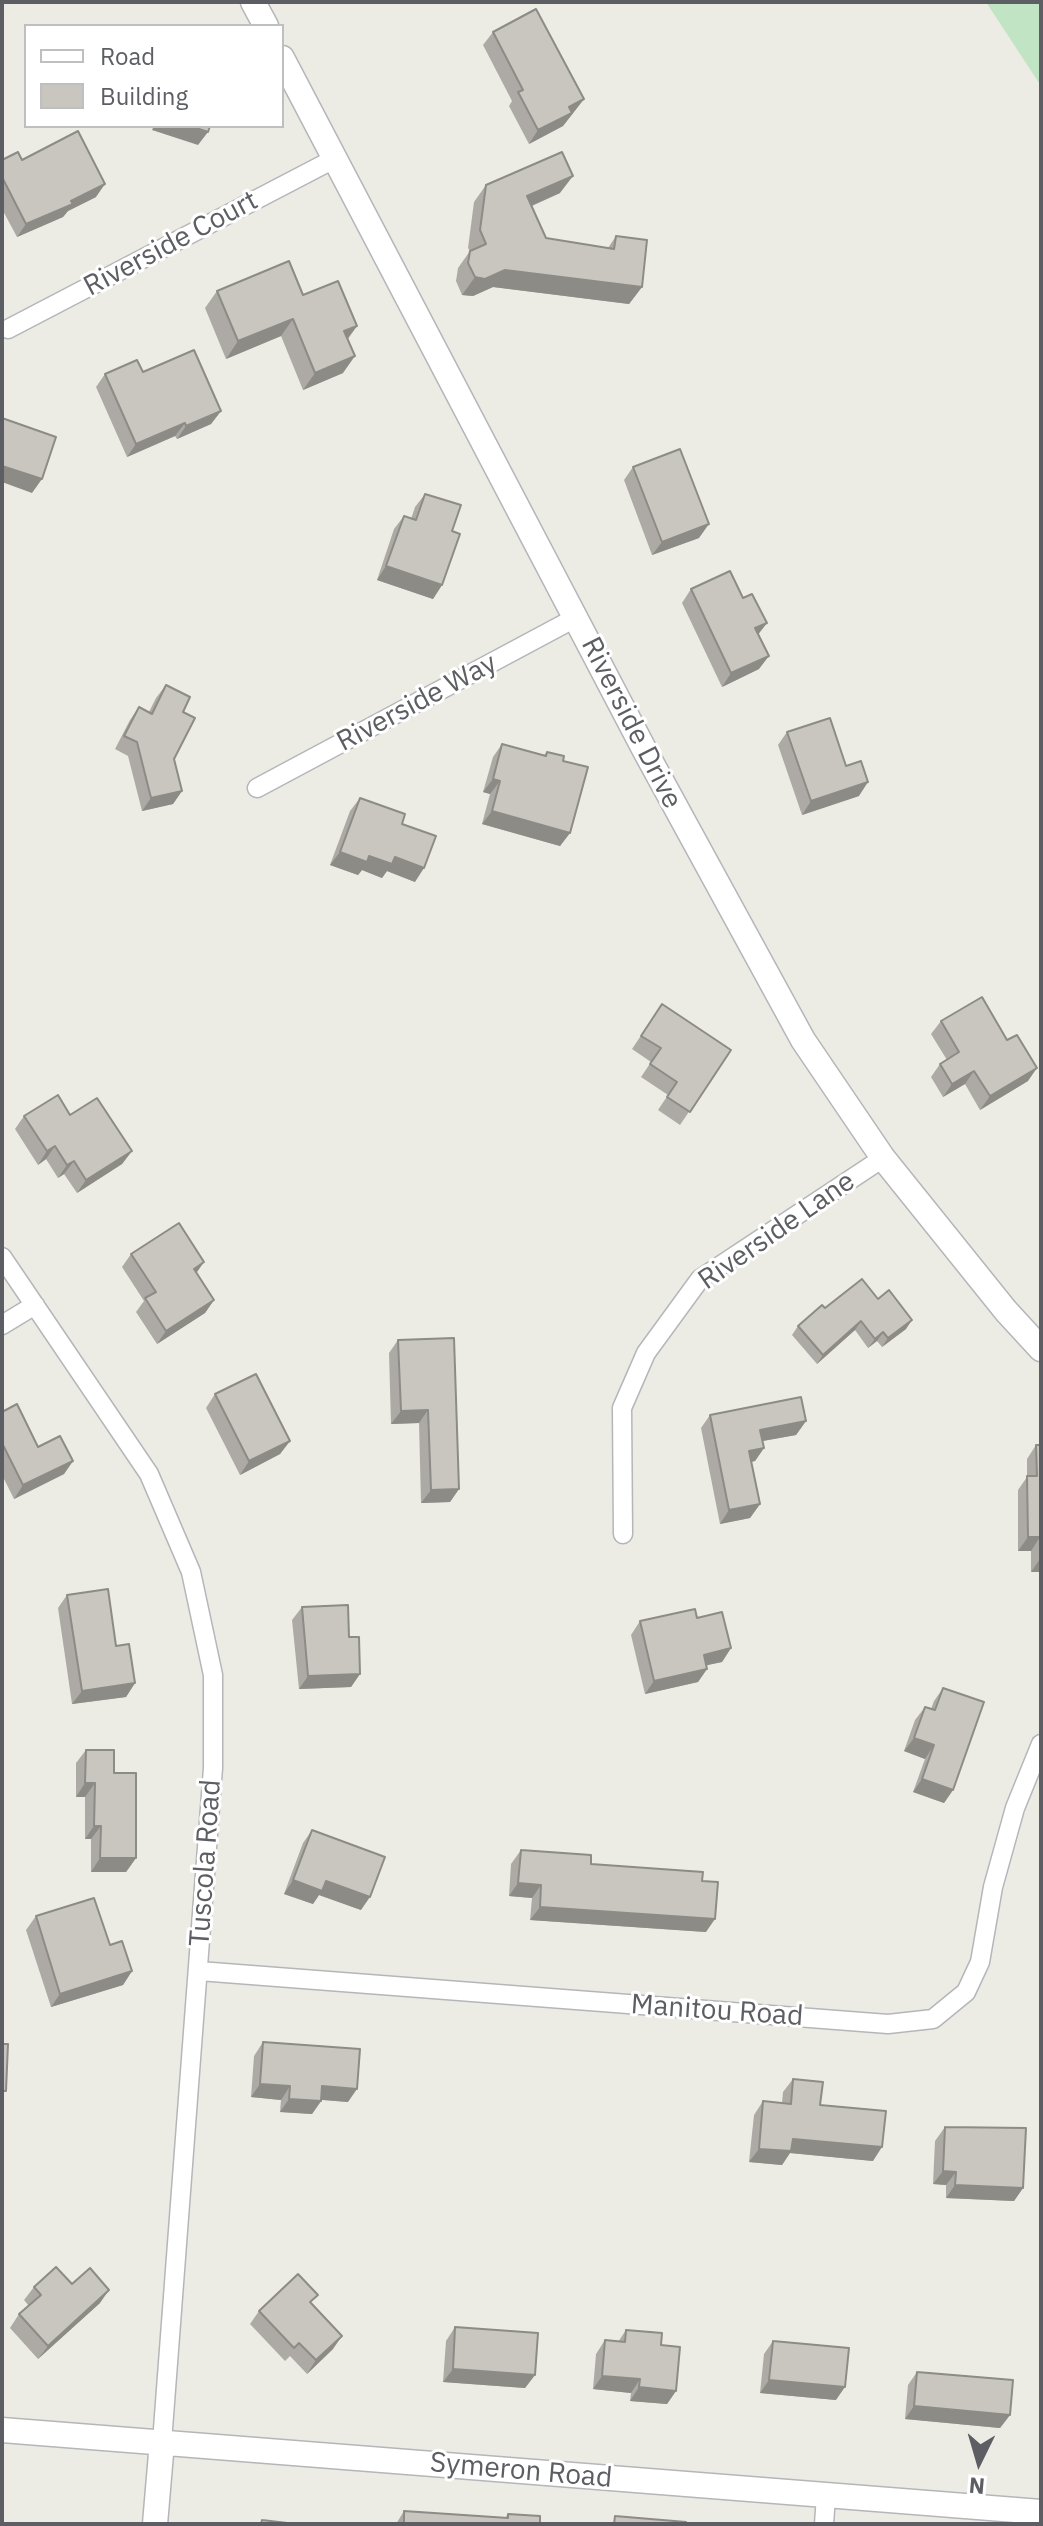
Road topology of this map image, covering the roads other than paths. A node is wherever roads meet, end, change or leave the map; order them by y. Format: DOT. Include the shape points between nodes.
graph roads {
  1 [pos="253,2"];
  2 [pos="265,24"];
  3 [pos="284,62"];
  4 [pos="334,159"];
  5 [pos="8,329"];
  6 [pos="577,617"];
  7 [pos="257,788"];
  8 [pos="883,1158"];
  9 [pos="2,1257"];
  10 [pos="35,1305"];
  11 [pos="2,1325"];
  12 [pos="1041,1349"];
  13 [pos="623,1534"];
  14 [pos="1041,1744"];
  15 [pos="199,1971"];
  16 [pos="2,2430"];
  17 [pos="162,2442"];
  18 [pos="826,2496"];
  19 [pos="1041,2512"];
  20 [pos="155,2524"];
  21 [pos="824,2524"];
  1 -- 2 [label="street"];
  3 -- 4 [label="street, Riverside Drive"];
  4 -- 5 [label="street, Riverside Court"];
  4 -- 6 [label="street, Riverside Drive"];
  6 -- 7 [label="street, Riverside Way"];
  6 -- 8 [label="street, Riverside Drive" via="803,1040"];
  8 -- 12 [label="street, Riverside Drive"];
  8 -- 13 [label="street, Riverside Lane" via="700,1279 646,1353 622,1408"];
  9 -- 10 [label="street, Tuscola Road"];
  10 -- 11 [label="street"];
  10 -- 15 [label="street, Tuscola Road" via="149,1474 191,1572 213,1675 213,1768"];
  14 -- 15 [label="street, Manitou Road" via="1015,1808 980,1962 966,1992 933,2019 888,2024"];
  15 -- 17 [label="street, Tuscola Road"];
  16 -- 17 [label="street, Symeron Road"];
  17 -- 18 [label="street, Symeron Road"];
  17 -- 20 [label="street, Tuscola Road"];
  18 -- 19 [label="street, Symeron Road"];
  18 -- 21 [label="street"];
}
